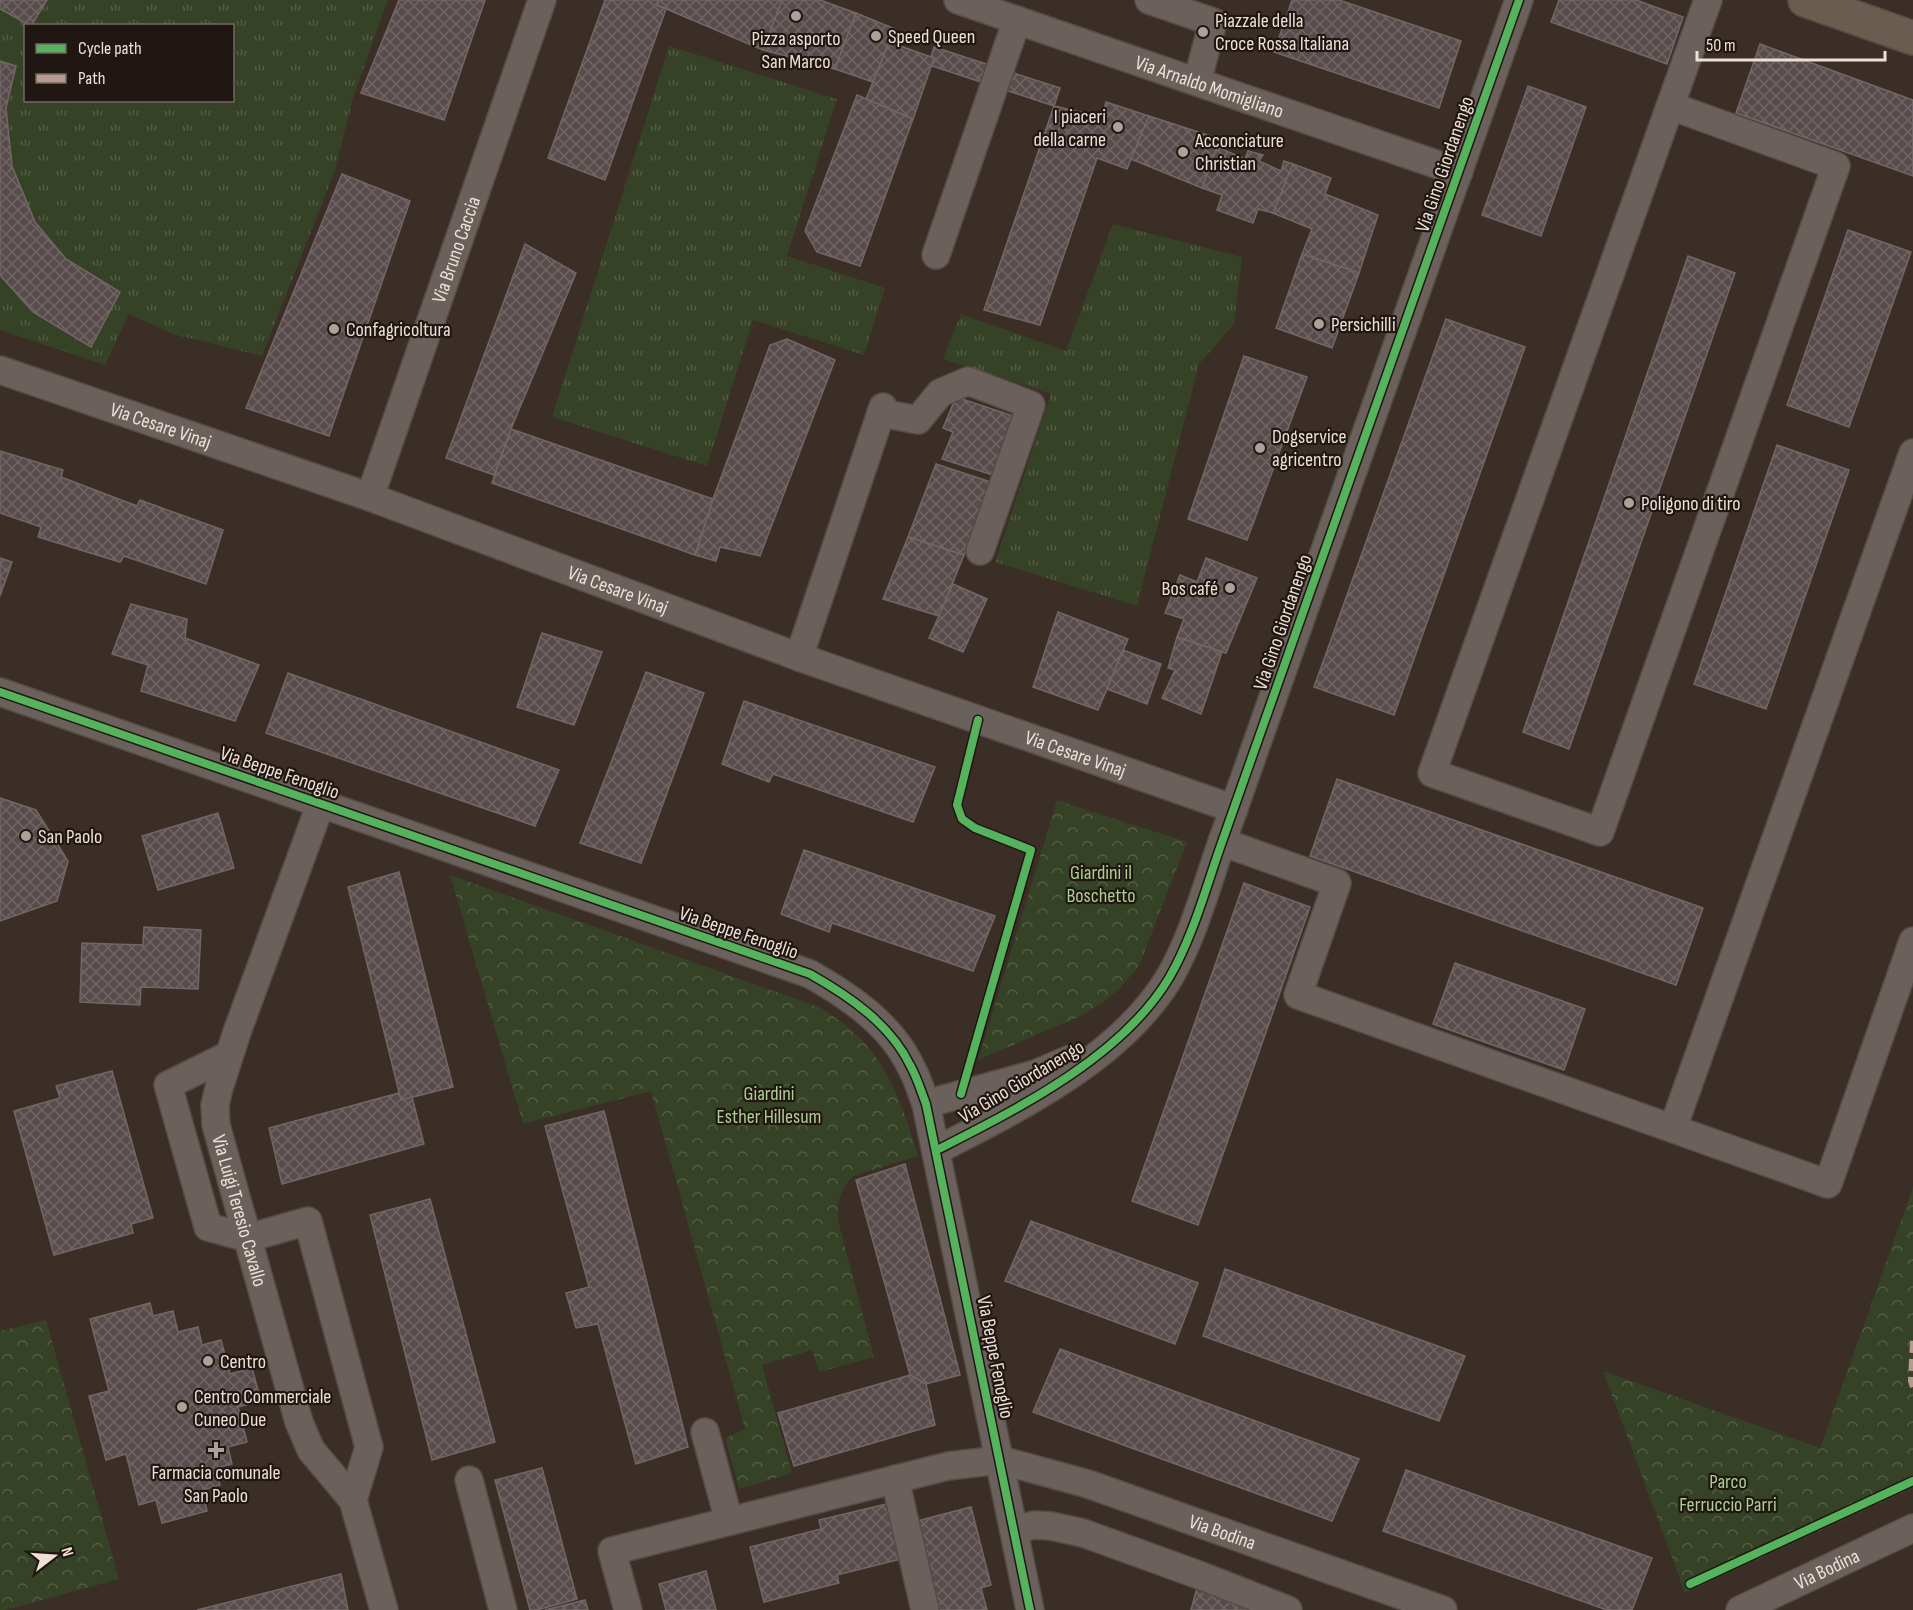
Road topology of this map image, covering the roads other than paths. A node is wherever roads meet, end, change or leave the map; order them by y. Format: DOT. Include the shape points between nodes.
graph roads {
  1 [pos="542,0"];
  2 [pos="958,0"];
  3 [pos="1149,0"];
  4 [pos="1519,0"];
  5 [pos="1708,0"];
  6 [pos="1805,0"];
  7 [pos="1017,20"];
  8 [pos="1913,38"];
  9 [pos="1197,82"];
  10 [pos="1671,106"];
  11 [pos="1459,172"];
  12 [pos="936,255"];
  13 [pos="0,370"];
  14 [pos="1913,453"];
  15 [pos="370,497"];
  16 [pos="980,551"];
  17 [pos="799,657"];
  18 [pos="0,692"];
  19 [pos="321,803"];
  20 [pos="1234,809"];
  21 [pos="1222,842"];
  22 [pos="1913,941"];
  23 [pos="1113,1042"];
  24 [pos="230,1055"];
  25 [pos="926,1104"];
  26 [pos="1673,1128"];
  27 [pos="937,1150"];
  28 [pos="248,1238"];
  29 [pos="705,1432"];
  30 [pos="1000,1460"];
  31 [pos="895,1479"];
  32 [pos="469,1480"];
  33 [pos="353,1500"];
  34 [pos="729,1521"];
  35 [pos="1913,1528"];
  36 [pos="1014,1530"];
  37 [pos="384,1610"];
  38 [pos="503,1610"];
  39 [pos="628,1610"];
  40 [pos="925,1610"];
  41 [pos="1030,1610"];
  42 [pos="1288,1610"];
  43 [pos="1443,1610"];
  44 [pos="1740,1610"];
  1 -- 15 [label="street, Via Bruno Caccia"];
  2 -- 7 [label="street, Via Arnaldo Momigliano"];
  3 -- 9 [label="street" via="1213,22"];
  4 -- 11 [label="street, Via Gino Giordanengo"];
  5 -- 10 [label="street"];
  6 -- 8 [label="main road"];
  7 -- 9 [label="street, Via Arnaldo Momigliano"];
  7 -- 12 [label="street"];
  9 -- 11 [label="street, Via Arnaldo Momigliano"];
  10 -- 10 [label="street" via="1432,773 1600,832 1836,166"];
  11 -- 20 [label="street, Via Gino Giordanengo"];
  13 -- 15 [label="street, Via Cesare Vinaj"];
  14 -- 26 [label="street"];
  15 -- 17 [label="street, Via Cesare Vinaj"];
  16 -- 17 [label="street" via="1031,405 968,381 940,393 918,420 882,410"];
  17 -- 20 [label="street, Via Cesare Vinaj"];
  18 -- 19 [label="street, Via Beppe Fenoglio"];
  19 -- 24 [label="street, Via Luigi Teresio Cavallo"];
  19 -- 25 [label="street, Via Beppe Fenoglio" via="810,974 843,992 896,1041 911,1065"];
  20 -- 21 [label="street, Via Gino Giordanengo"];
  21 -- 23 [label="street, Via Gino Giordanengo" via="1187,939 1168,978 1142,1014"];
  21 -- 26 [label="street" via="1337,883 1298,995"];
  22 -- 26 [label="street" via="1828,1184"];
  23 -- 25 [label="street, Via Gino Giordanengo" via="1035,1074"];
  23 -- 27 [label="street, Via Gino Giordanengo" via="1062,1081"];
  24 -- 28 [label="street, Via Luigi Teresio Cavallo" via="215,1105 216,1125"];
  24 -- 28 [label="street" via="168,1085 208,1227"];
  25 -- 27 [label="street, Via Beppe Fenoglio"];
  27 -- 30 [label="street, Via Beppe Fenoglio"];
  28 -- 33 [label="street, Via Luigi Teresio Cavallo" via="299,1422 311,1450"];
  28 -- 33 [label="street" via="308,1221 369,1447"];
  29 -- 34 [label="street"];
  30 -- 31 [label="street" via="948,1466"];
  30 -- 36 [label="street, Via Beppe Fenoglio"];
  30 -- 43 [label="street, Via Bodina" via="1088,1484"];
  31 -- 34 [label="street"];
  31 -- 40 [label="street"];
  32 -- 38 [label="street"];
  33 -- 37 [label="street, Via Luigi Teresio Cavallo"];
  34 -- 39 [label="street" via="612,1551"];
  35 -- 44 [label="street, Via Bodina"];
  36 -- 41 [label="street, Via Beppe Fenoglio"];
  36 -- 42 [label="street" via="1034,1525 1083,1533"];
}
